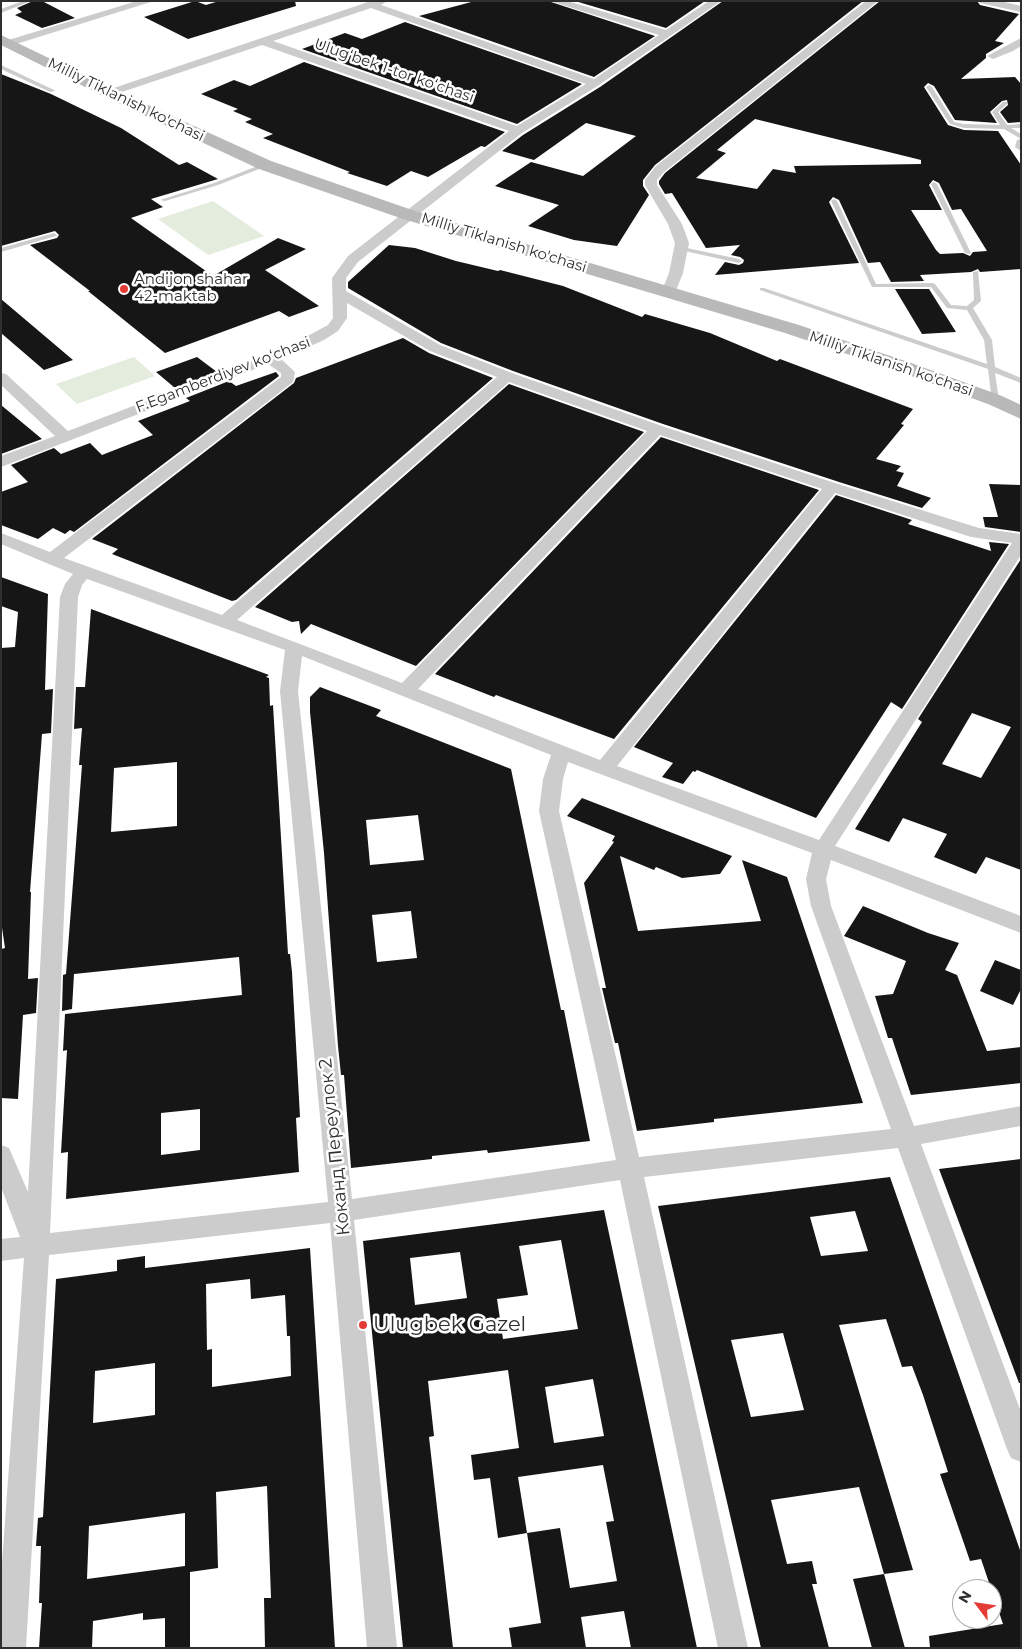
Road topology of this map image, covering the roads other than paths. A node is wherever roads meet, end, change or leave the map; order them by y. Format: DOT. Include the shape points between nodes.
graph roads {
  1 [pos="29,1"];
  2 [pos="149,1"];
  3 [pos="555,1"];
  4 [pos="716,1"];
  5 [pos="872,1"];
  6 [pos="984,1"];
  7 [pos="376,3"];
  8 [pos="1021,10"];
  9 [pos="1,11"];
  10 [pos="668,34"];
  11 [pos="5,41"];
  12 [pos="261,41"];
  13 [pos="1021,41"];
  14 [pos="993,56"];
  15 [pos="1,67"];
  16 [pos="595,83"];
  17 [pos="929,88"];
  18 [pos="52,91"];
  19 [pos="109,93"];
  20 [pos="1005,103"];
  21 [pos="1021,126"];
  22 [pos="1005,127"];
  23 [pos="518,130"];
  24 [pos="1021,137"];
  25 [pos="1021,143"];
  26 [pos="1021,147"];
  27 [pos="265,165"];
  28 [pos="934,184"];
  29 [pos="163,200"];
  30 [pos="834,201"];
  31 [pos="409,214"];
  32 [pos="54,235"];
  33 [pos="682,249"];
  34 [pos="1,250"];
  35 [pos="968,252"];
  36 [pos="739,261"];
  37 [pos="976,272"];
  38 [pos="762,289"];
  39 [pos="338,292"];
  40 [pos="668,293"];
  41 [pos="969,308"];
  42 [pos="270,358"];
  43 [pos="991,368"];
  44 [pos="507,376"];
  45 [pos="1,377"];
  46 [pos="1021,381"];
  47 [pos="995,400"];
  48 [pos="1021,413"];
  49 [pos="657,429"];
  50 [pos="66,437"];
  51 [pos="1,462"];
  52 [pos="832,487"];
  53 [pos="1,538"];
  54 [pos="1021,540"];
  55 [pos="52,559"];
  56 [pos="84,572"];
  57 [pos="225,622"];
  58 [pos="295,647"];
  59 [pos="406,690"];
  60 [pos="562,752"];
  61 [pos="604,769"];
  62 [pos="823,849"];
  63 [pos="1021,925"];
  64 [pos="1021,1116"];
  65 [pos="906,1137"];
  66 [pos="1,1155"];
  67 [pos="630,1168"];
  68 [pos="341,1211"];
  69 [pos="37,1246"];
  70 [pos="1,1250"];
  71 [pos="1021,1449"];
  72 [pos="11,1648"];
  73 [pos="382,1648"];
  74 [pos="733,1648"];
  1 -- 9 [label="lane"];
  2 -- 11 [label="street"];
  3 -- 10 [label="street"];
  4 -- 10 [label="street, F.Egamberdiyev kо‘chasi"];
  5 -- 33 [label="street" via="660,169 651,180 675,224"];
  6 -- 8 [label="street"];
  7 -- 12 [label="street"];
  7 -- 16 [label="street"];
  10 -- 16 [label="street, F.Egamberdiyev kо‘chasi"];
  11 -- 19 [label="main road, Milliy Tiklanish ko'chasi"];
  12 -- 19 [label="street"];
  12 -- 23 [label="street, Ulug‘bek 1-tor koʻchasi"];
  13 -- 14 [label="street"];
  15 -- 18 [label="lane"];
  16 -- 23 [label="street, F.Egamberdiyev kо‘chasi"];
  17 -- 22 [label="lane" via="952,123"];
  19 -- 27 [label="main road, Milliy Tiklanish ko'chasi"];
  20 -- 22 [label="lane" via="995,112"];
  21 -- 22 [label="lane"];
  22 -- 24 [label="lane"];
  23 -- 31 [label="street, F.Egamberdiyev kо‘chasi"];
  25 -- 26 [label="street"];
  27 -- 29 [label="lane"];
  27 -- 31 [label="main road, Milliy Tiklanish ko'chasi"];
  28 -- 35 [label="lane"];
  30 -- 41 [label="lane" via="874,286 933,285 949,307"];
  31 -- 39 [label="street, F.Egamberdiyev kо‘chasi" via="353,259 339,278"];
  31 -- 40 [label="main road, Milliy Tiklanish ko'chasi"];
  32 -- 34 [label="lane"];
  33 -- 36 [label="lane"];
  33 -- 40 [label="street"];
  37 -- 41 [label="lane" via="978,301"];
  38 -- 43 [label="lane"];
  39 -- 42 [label="street, F.Egamberdiyev kо‘chasi" via="340,318 333,328"];
  39 -- 44 [label="street" via="435,348"];
  40 -- 47 [label="main road, Milliy Tiklanish ko'chasi" via="792,329"];
  41 -- 43 [label="lane" via="988,340"];
  42 -- 50 [label="street, F.Egamberdiyev kо‘chasi"];
  42 -- 55 [label="street" via="288,372 288,379 283,384"];
  43 -- 46 [label="lane"];
  43 -- 47 [label="lane"];
  44 -- 49 [label="street"];
  44 -- 57 [label="street"];
  45 -- 50 [label="street"];
  47 -- 48 [label="main road, Milliy Tiklanish ko'chasi"];
  49 -- 52 [label="street"];
  49 -- 59 [label="street"];
  50 -- 51 [label="street, F.Egamberdiyev kо‘chasi"];
  52 -- 54 [label="street" via="976,533"];
  52 -- 61 [label="street"];
  53 -- 55 [label="street"];
  54 -- 62 [label="street"];
  55 -- 56 [label="street"];
  56 -- 57 [label="street"];
  56 -- 69 [label="street" via="69,597"];
  57 -- 58 [label="street"];
  58 -- 59 [label="street"];
  58 -- 68 [label="street, Коканд Πереулок 2" via="289,691"];
  59 -- 60 [label="street"];
  60 -- 61 [label="street"];
  60 -- 67 [label="street" via="553,779 549,811"];
  61 -- 62 [label="street"];
  62 -- 63 [label="street"];
  62 -- 65 [label="street" via="816,879 821,906"];
  64 -- 65 [label="street"];
  65 -- 67 [label="street"];
  65 -- 71 [label="street"];
  66 -- 69 [label="street"];
  67 -- 68 [label="street"];
  67 -- 74 [label="street"];
  68 -- 69 [label="street"];
  68 -- 73 [label="street, Коканд Πереулок 2"];
  69 -- 70 [label="street"];
  69 -- 72 [label="street"];
}
